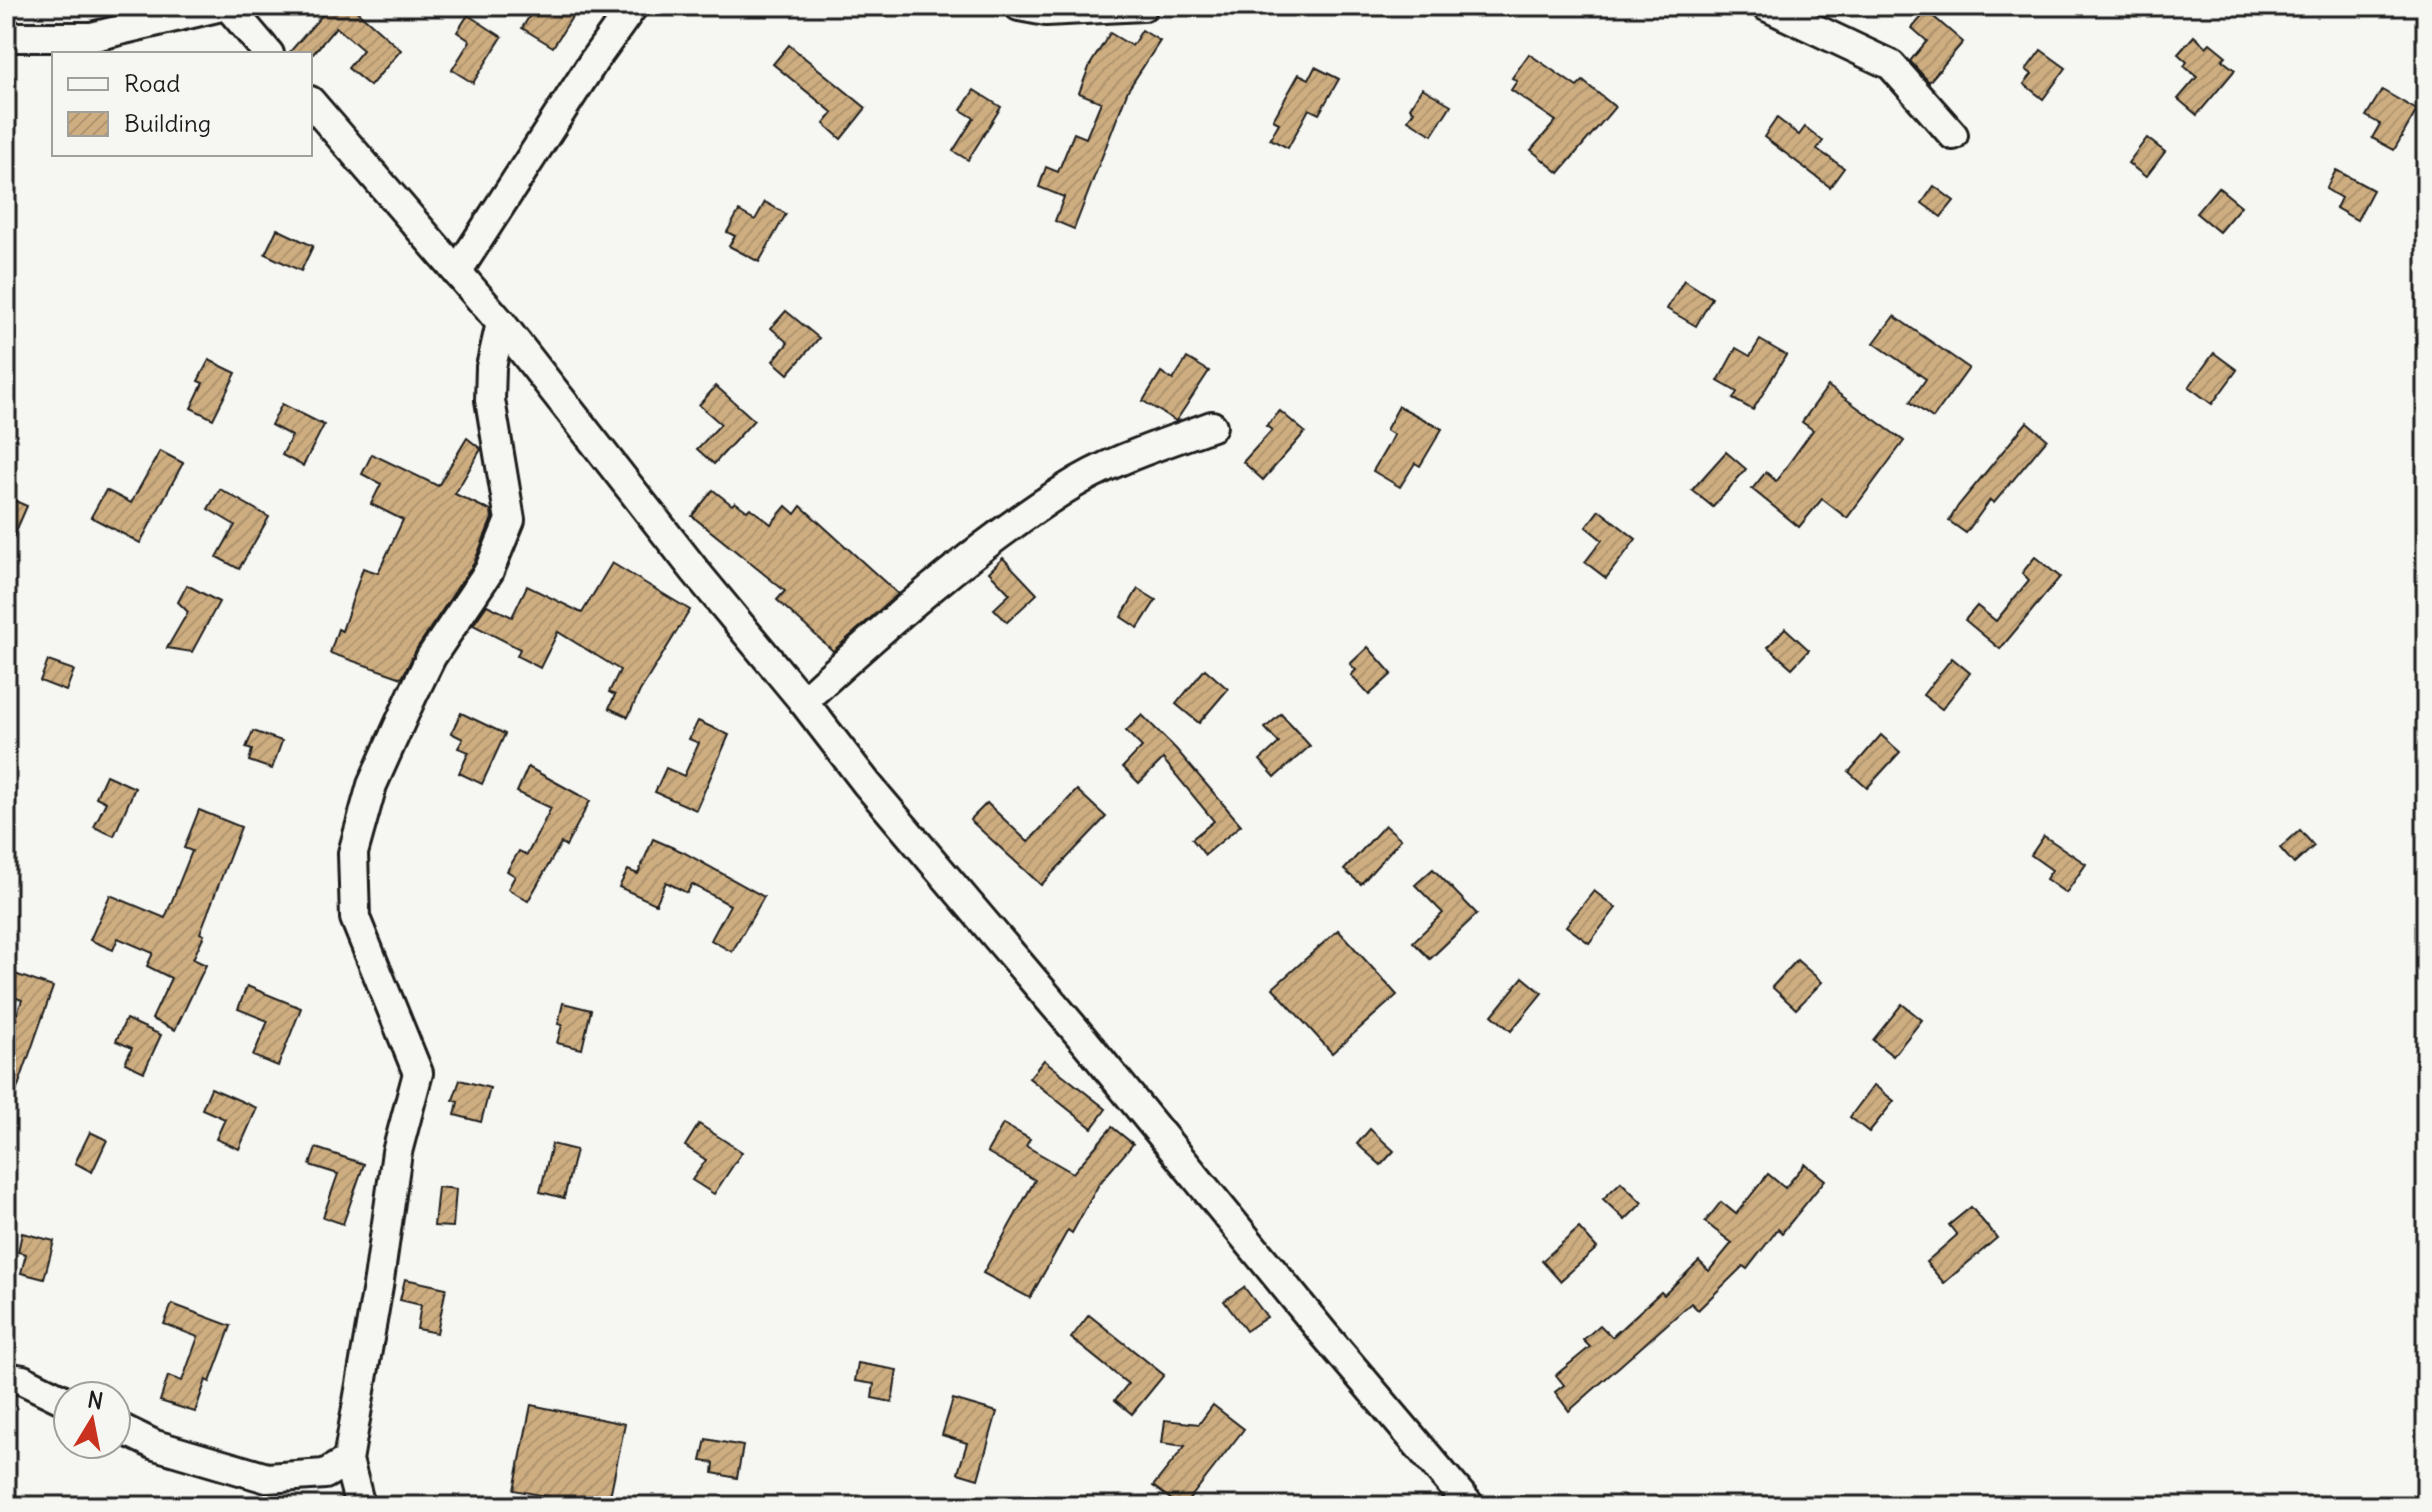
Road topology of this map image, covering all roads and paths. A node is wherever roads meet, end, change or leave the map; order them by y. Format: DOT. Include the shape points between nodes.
graph roads {
  1 [pos="225,6"];
  2 [pos="633,6"];
  3 [pos="1019,6"];
  4 [pos="1143,6"];
  5 [pos="1766,6"];
  6 [pos="6,37"];
  7 [pos="267,52"];
  8 [pos="312,103"];
  9 [pos="1953,135"];
  10 [pos="457,272"];
  11 [pos="501,323"];
  12 [pos="1212,426"];
  13 [pos="803,701"];
  14 [pos="6,1377"];
  15 [pos="52,1394"];
  16 [pos="132,1434"];
  17 [pos="348,1460"];
  18 [pos="360,1506"];
  19 [pos="1470,1506"];
  1 -- 6 [label="street" via="91,37"];
  1 -- 7 [label="street"];
  2 -- 10 [label="street"];
  3 -- 4 [label="street" via="1046,11"];
  5 -- 9 [label="street" via="1891,65"];
  8 -- 10 [label="street"];
  10 -- 11 [label="street"];
  11 -- 13 [label="street"];
  11 -- 17 [label="street" via="490,400 510,520 489,571 431,657 412,696 372,785 353,853 355,918 418,1073 397,1152"];
  12 -- 13 [label="street" via="1133,455 1067,488 905,607"];
  13 -- 19 [label="street"];
  14 -- 15 [label="street"];
  16 -- 17 [label="street" via="267,1478 325,1474"];
  17 -- 18 [label="street"];
}
